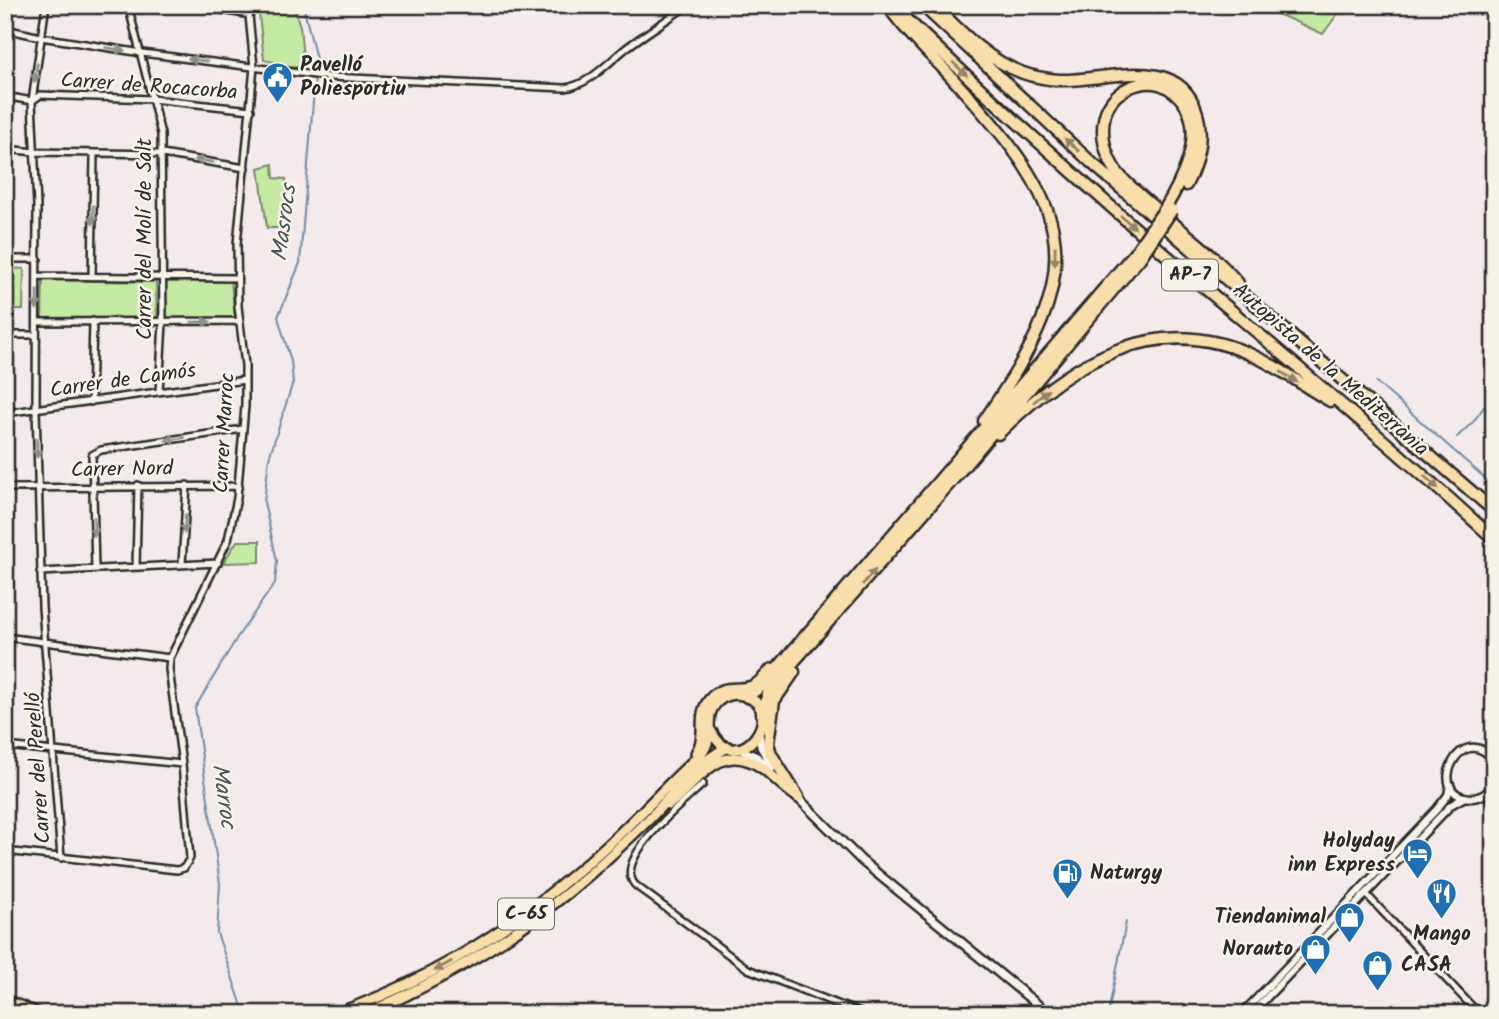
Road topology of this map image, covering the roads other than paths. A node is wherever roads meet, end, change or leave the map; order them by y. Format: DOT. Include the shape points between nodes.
graph roads {
  1 [pos="46,5"];
  2 [pos="128,5"];
  3 [pos="194,5"];
  4 [pos="248,5"];
  5 [pos="688,5"];
  6 [pos="890,5"];
  7 [pos="922,5"];
  8 [pos="934,5"];
  9 [pos="250,15"];
  10 [pos="5,29"];
  11 [pos="41,37"];
  12 [pos="142,53"];
  13 [pos="254,67"];
  14 [pos="5,96"];
  15 [pos="152,99"];
  16 [pos="32,101"];
  17 [pos="251,110"];
  18 [pos="5,149"];
  19 [pos="35,152"];
  20 [pos="94,153"];
  21 [pos="162,154"];
  22 [pos="245,168"];
  23 [pos="1169,209"];
  24 [pos="5,259"];
  25 [pos="38,259"];
  26 [pos="38,276"];
  27 [pos="92,277"];
  28 [pos="162,277"];
  29 [pos="237,278"];
  30 [pos="1259,308"];
  31 [pos="93,321"];
  32 [pos="240,321"];
  33 [pos="37,322"];
  34 [pos="163,323"];
  35 [pos="5,335"];
  36 [pos="36,335"];
  37 [pos="245,380"];
  38 [pos="159,392"];
  39 [pos="91,402"];
  40 [pos="36,409"];
  41 [pos="5,413"];
  42 [pos="243,429"];
  43 [pos="1411,464"];
  44 [pos="952,473"];
  45 [pos="92,485"];
  46 [pos="138,485"];
  47 [pos="187,485"];
  48 [pos="239,486"];
  49 [pos="38,487"];
  50 [pos="5,488"];
  51 [pos="1494,511"];
  52 [pos="1494,539"];
  53 [pos="218,563"];
  54 [pos="182,564"];
  55 [pos="136,567"];
  56 [pos="95,569"];
  57 [pos="40,572"];
  58 [pos="824,628"];
  59 [pos="5,636"];
  60 [pos="44,642"];
  61 [pos="788,656"];
  62 [pos="170,658"];
  63 [pos="747,697"];
  64 [pos="761,714"];
  65 [pos="711,731"];
  66 [pos="759,734"];
  67 [pos="5,746"];
  68 [pos="732,747"];
  69 [pos="1494,748"];
  70 [pos="53,751"];
  71 [pos="1483,751"];
  72 [pos="1494,761"];
  73 [pos="182,765"];
  74 [pos="684,769"];
  75 [pos="703,784"];
  76 [pos="1450,784"];
  77 [pos="1494,785"];
  78 [pos="798,797"];
  79 [pos="1465,797"];
  80 [pos="649,818"];
  81 [pos="5,851"];
  82 [pos="61,858"];
  83 [pos="1366,894"];
  84 [pos="5,1000"];
  85 [pos="5,1012"];
  86 [pos="11,1014"];
  87 [pos="39,1014"];
  88 [pos="335,1014"];
  89 [pos="365,1014"];
  90 [pos="863,1014"];
  91 [pos="1049,1014"];
  92 [pos="1242,1014"];
  93 [pos="1251,1014"];
  94 [pos="1479,1014"];
  1 -- 11 [label="street, Carrer del Perelló"];
  2 -- 12 [label="street, Carrer del Molí de Salt"];
  3 -- 9 [label="street"];
  4 -- 9 [label="street, Carrer Marroc"];
  5 -- 13 [label="street" via="572,87 330,76"];
  6 -- 43 [label="highway, Autopista de la Mediterrània / AP-7, one-way" via="1120,214"];
  6 -- 44 [label="highway, one-way" via="906,30 1017,157 1044,201 1055,240 1052,287 1032,343"];
  30 -- 7 [label="highway, Autopista de la Mediterrània / AP-7, one-way"];
  8 -- 23 [label="highway" via="984,51 1023,73 1060,80 1148,74 1180,87 1194,105 1200,135 1196,162"];
  9 -- 13 [label="street, Carrer Marroc"];
  10 -- 11 [label="street"];
  11 -- 12 [label="street, one-way"];
  11 -- 16 [label="street, Carrer del Perelló, one-way"];
  13 -- 12 [label="street, one-way"];
  12 -- 15 [label="street, Carrer del Molí de Salt"];
  13 -- 17 [label="street, Carrer Marroc"];
  14 -- 16 [label="street, Carrer de Rocacorba"];
  15 -- 16 [label="street, Carrer de Rocacorba" via="40,95"];
  15 -- 17 [label="street, Carrer de Rocacorba"];
  15 -- 21 [label="street, Carrer del Molí de Salt"];
  16 -- 19 [label="street, Carrer del Perelló"];
  17 -- 22 [label="street, Carrer Marroc"];
  18 -- 19 [label="street"];
  19 -- 20 [label="street"];
  19 -- 25 [label="street, Carrer del Perelló"];
  20 -- 21 [label="street"];
  20 -- 27 [label="street, one-way"];
  22 -- 21 [label="street, one-way"];
  21 -- 28 [label="street, Carrer del Molí de Salt"];
  22 -- 29 [label="street, Carrer Marroc"];
  23 -- 30 [label="highway" via="1189,160 1192,124 1178,95 1161,84 1141,83 1116,95 1105,111 1103,134 1110,157 1122,178 1222,264"];
  23 -- 44 [label="highway, bridge" via="1137,256"];
  24 -- 25 [label="street"];
  25 -- 26 [label="street, Carrer del Perelló"];
  26 -- 27 [label="street"];
  26 -- 33 [label="street, Carrer del Perelló, one-way"];
  27 -- 28 [label="street"];
  28 -- 29 [label="street"];
  28 -- 34 [label="street, Carrer del Molí de Salt"];
  29 -- 32 [label="street, Carrer Marroc"];
  30 -- 51 [label="highway, Autopista de la Mediterrània / AP-7"];
  31 -- 33 [label="street"];
  31 -- 34 [label="street"];
  31 -- 39 [label="street"];
  34 -- 32 [label="street, one-way"];
  32 -- 37 [label="street, Carrer Marroc"];
  33 -- 36 [label="street, Carrer del Perelló"];
  34 -- 38 [label="street, Carrer del Molí de Salt"];
  35 -- 36 [label="street"];
  36 -- 40 [label="street, Carrer del Perelló"];
  37 -- 38 [label="street, Carrer de Camós"];
  37 -- 42 [label="street, Carrer Marroc"];
  38 -- 39 [label="street, Carrer de Camós"];
  39 -- 40 [label="street, Carrer de Camós"];
  40 -- 41 [label="street, Carrer de Camós"];
  40 -- 49 [label="street, Carrer del Perelló, one-way"];
  42 -- 45 [label="street, one-way" via="101,450 92,455"];
  42 -- 48 [label="street, Carrer Marroc"];
  44 -- 43 [label="highway, one-way" via="1073,372 1116,349 1172,338 1220,343 1256,356 1340,407"];
  43 -- 52 [label="highway, Autopista de la Mediterrània / AP-7, one-way"];
  58 -- 44 [label="highway, one-way"];
  44 -- 61 [label="highway"];
  45 -- 46 [label="street, Carrer Nord"];
  45 -- 49 [label="street, Carrer Nord"];
  45 -- 56 [label="street, one-way"];
  46 -- 47 [label="street, Carrer Nord"];
  46 -- 55 [label="street"];
  47 -- 48 [label="street, Carrer Nord"];
  47 -- 54 [label="street, one-way"];
  48 -- 53 [label="street, Carrer Marroc" via="233,524"];
  49 -- 50 [label="street, Carrer Nord"];
  49 -- 57 [label="street, Carrer del Perelló"];
  53 -- 54 [label="street"];
  53 -- 62 [label="street, Carrer Marroc"];
  54 -- 55 [label="street"];
  55 -- 56 [label="street"];
  56 -- 57 [label="street"];
  57 -- 60 [label="street, Carrer del Perelló"];
  58 -- 64 [label="highway" via="776,682"];
  58 -- 78 [label="highway" via="772,706 769,748"];
  59 -- 60 [label="street"];
  60 -- 62 [label="street"];
  60 -- 70 [label="street, Carrer del Perelló"];
  61 -- 63 [label="highway"];
  61 -- 74 [label="highway, C-65" via="755,684 725,688 711,697 702,715 700,747"];
  62 -- 73 [label="street, Carrer Marroc"];
  63 -- 64 [label="highway"];
  63 -- 65 [label="highway, C-65" via="729,695 718,702 710,713"];
  64 -- 66 [label="highway"];
  65 -- 68 [label="highway" via="717,741"];
  65 -- 74 [label="highway, C-65" via="702,753"];
  66 -- 68 [label="highway, C-65" via="750,744"];
  66 -- 78 [label="main road" via="767,759"];
  67 -- 70 [label="street"];
  68 -- 78 [label="main road" via="757,757"];
  68 -- 80 [label="highway, C-65" via="709,757"];
  69 -- 71 [label="street"];
  70 -- 73 [label="street"];
  70 -- 82 [label="street, Carrer del Perelló"];
  71 -- 72 [label="street"];
  71 -- 76 [label="street" via="1468,749 1455,756 1448,770"];
  73 -- 82 [label="street, Carrer Marroc" via="188,863 177,870"];
  74 -- 88 [label="highway, C-65, one-way" via="614,839 510,925 409,984"];
  75 -- 90 [label="street" via="638,850 631,880 748,969"];
  76 -- 79 [label="street"];
  76 -- 92 [label="street" via="1437,809"];
  77 -- 79 [label="street" via="1481,796"];
  78 -- 80 [label="highway, C-65" via="754,763 733,757 715,763"];
  78 -- 91 [label="main road" via="849,850"];
  79 -- 83 [label="street" via="1451,805"];
  80 -- 89 [label="highway, C-65" via="521,929 460,969"];
  81 -- 82 [label="street"];
  83 -- 93 [label="street"];
  83 -- 94 [label="street"];
  84 -- 87 [label="highway"];
  85 -- 86 [label="highway"];
}
